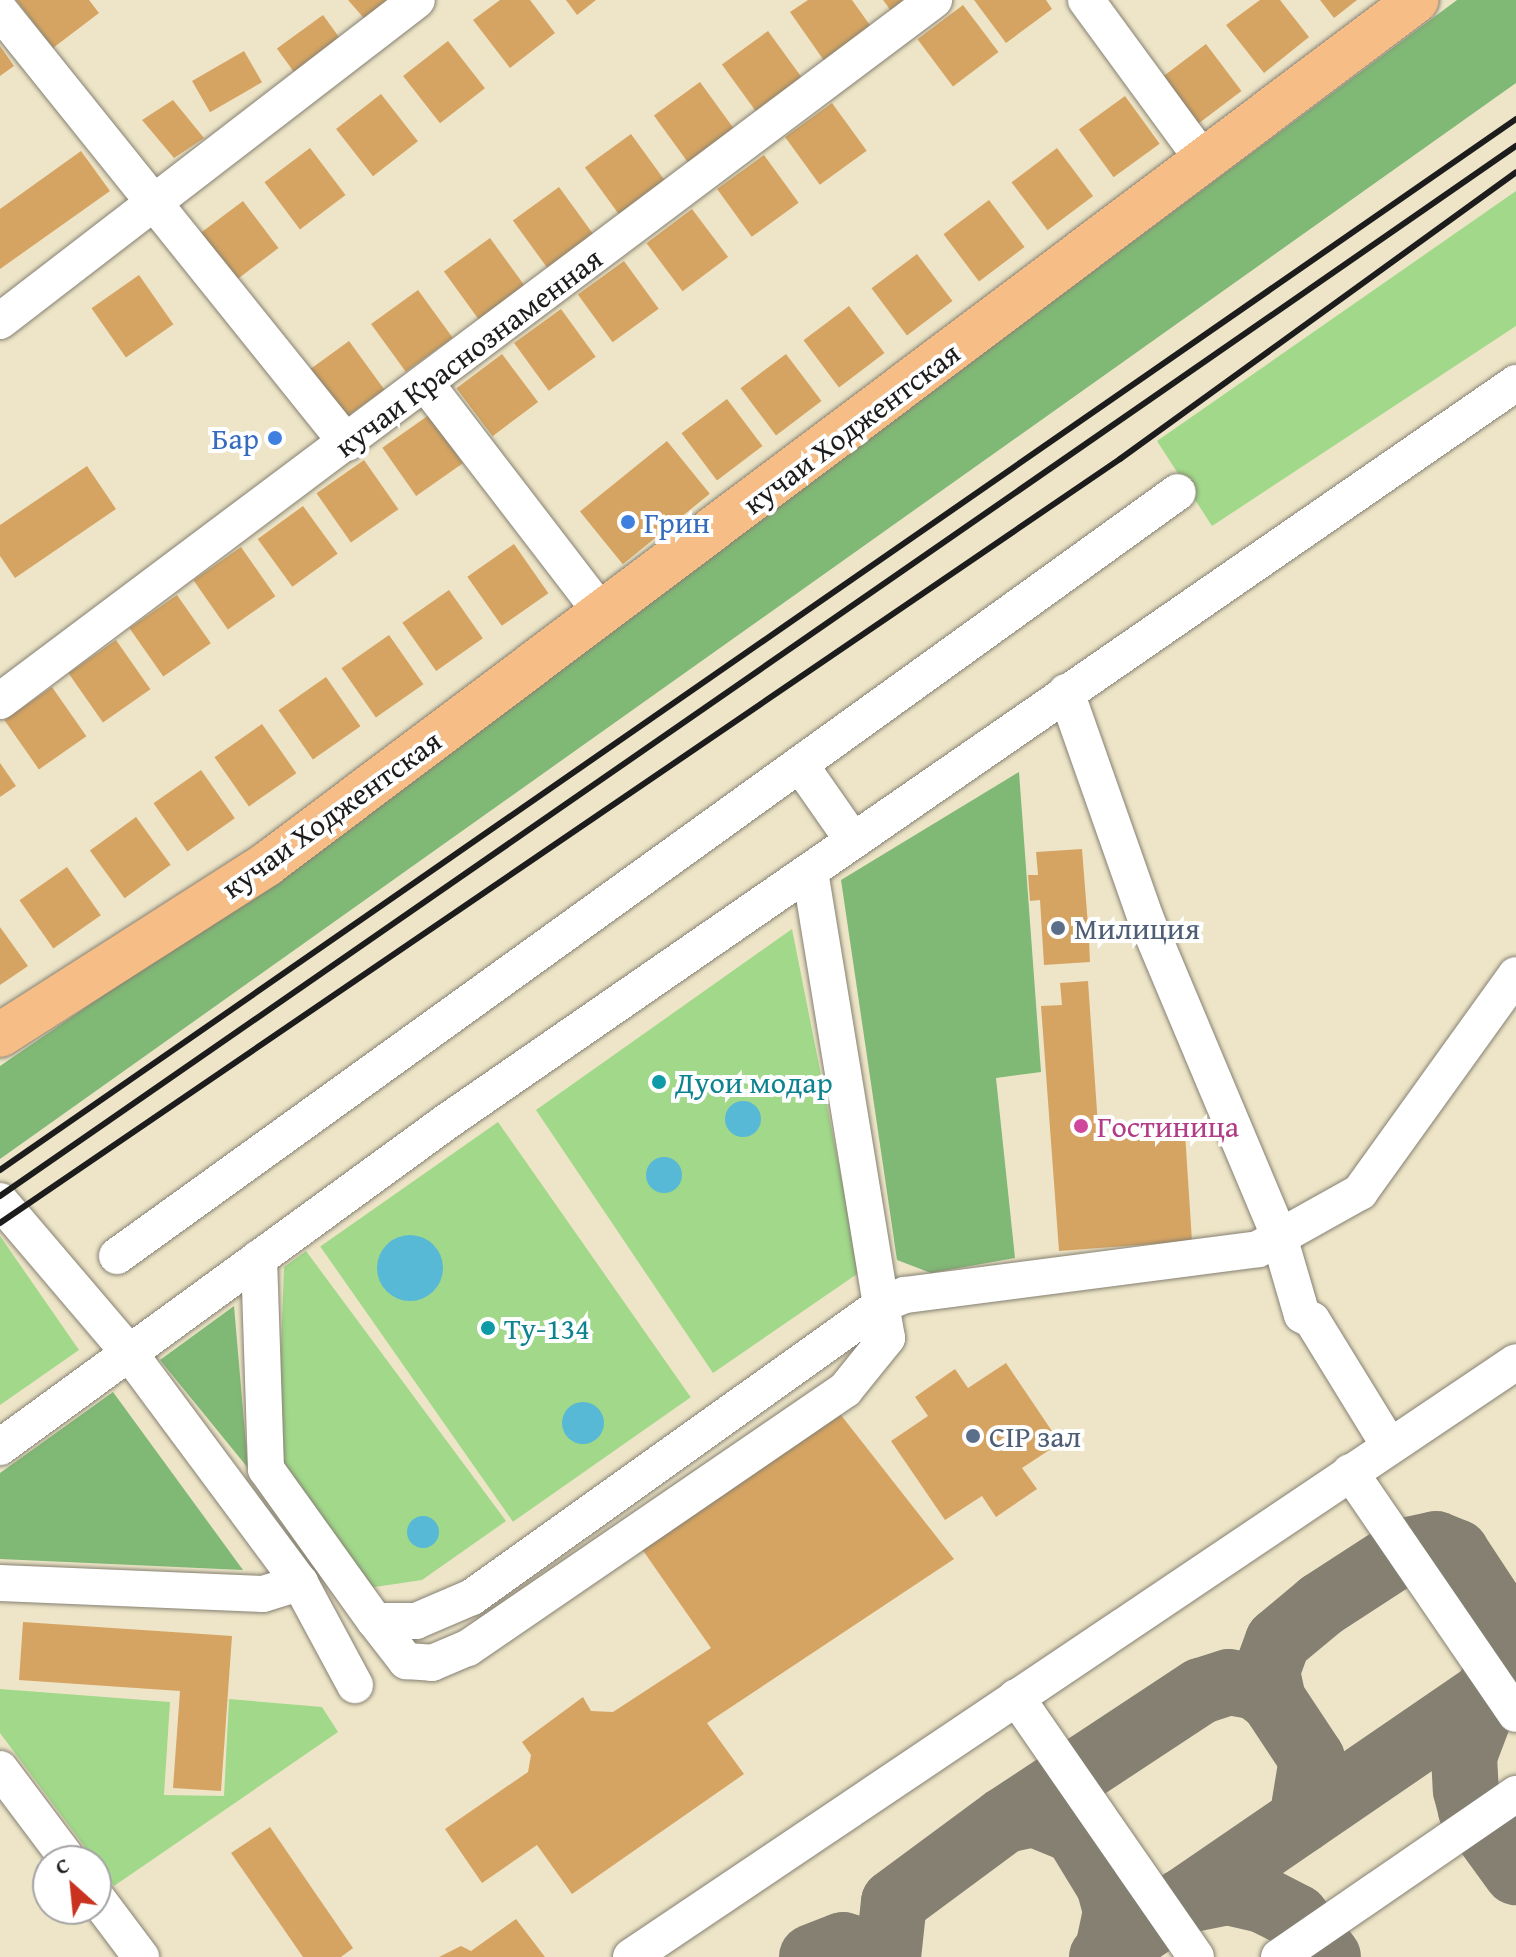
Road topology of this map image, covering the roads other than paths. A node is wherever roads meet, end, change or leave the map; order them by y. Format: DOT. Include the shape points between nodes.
graph roads {
  1 [pos="417,0"];
  2 [pos="934,0"];
  3 [pos="1086,0"];
  4 [pos="1417,0"];
  5 [pos="0,11"];
  6 [pos="1204,161"];
  7 [pos="149,201"];
  8 [pos="0,321"];
  9 [pos="1516,383"];
  10 [pos="426,384"];
  11 [pos="347,443"];
  12 [pos="1178,492"];
  13 [pos="604,616"];
  14 [pos="1066,692"];
  15 [pos="0,701"];
  16 [pos="801,766"];
  17 [pos="852,839"];
  18 [pos="810,872"];
  19 [pos="1516,975"];
  20 [pos="0,1035"];
  21 [pos="0,1201"];
  22 [pos="1278,1233"];
  23 [pos="117,1256"];
  24 [pos="259,1258"];
  25 [pos="881,1305"];
  26 [pos="130,1354"];
  27 [pos="1516,1362"];
  28 [pos="1389,1445"];
  29 [pos="0,1447"];
  30 [pos="1350,1472"];
  31 [pos="0,1583"];
  32 [pos="300,1583"];
  33 [pos="375,1621"];
  34 [pos="355,1685"];
  35 [pos="1016,1697"];
  36 [pos="1516,1714"];
  37 [pos="0,1769"];
  38 [pos="1516,1794"];
  39 [pos="57,1845"];
  40 [pos="112,1918"];
  41 [pos="141,1957"];
  42 [pos="631,1957"];
  43 [pos="1196,1957"];
  44 [pos="1279,1957"];
  1 -- 7 [label="street"];
  2 -- 10 [label="street, кучаи Краснознаменная"];
  3 -- 6 [label="street"];
  4 -- 6 [label="main road, кучаи Ходжентская"];
  5 -- 7 [label="street"];
  6 -- 13 [label="main road, кучаи Ходжентская"];
  7 -- 8 [label="street"];
  7 -- 11 [label="street"];
  9 -- 14 [label="street"];
  10 -- 11 [label="street, кучаи Краснознаменная"];
  10 -- 13 [label="street"];
  11 -- 15 [label="street, кучаи Краснознаменная"];
  12 -- 16 [label="street"];
  13 -- 20 [label="main road, кучаи Ходжентская" via="267,864"];
  14 -- 17 [label="street"];
  14 -- 22 [label="street" via="1146,919"];
  16 -- 17 [label="street"];
  16 -- 23 [label="street"];
  17 -- 18 [label="street"];
  18 -- 24 [label="street"];
  18 -- 25 [label="street"];
  19 -- 22 [label="street" via="1360,1192"];
  21 -- 26 [label="street"];
  22 -- 25 [label="street" via="1258,1249 905,1295"];
  22 -- 28 [label="street" via="1302,1315 1312,1320"];
  24 -- 26 [label="street"];
  24 -- 33 [label="street" via="266,1469"];
  25 -- 33 [label="street" via="472,1597 416,1621"];
  25 -- 33 [label="street" via="887,1338 845,1390 468,1648 432,1663 406,1661"];
  26 -- 29 [label="street"];
  26 -- 32 [label="street"];
  27 -- 28 [label="street"];
  28 -- 30 [label="street"];
  30 -- 35 [label="street"];
  30 -- 36 [label="street"];
  31 -- 32 [label="street" via="263,1594"];
  32 -- 34 [label="street"];
  35 -- 42 [label="street"];
  35 -- 43 [label="street"];
  37 -- 39 [label="street"];
  38 -- 44 [label="street"];
  40 -- 41 [label="street"];
}
